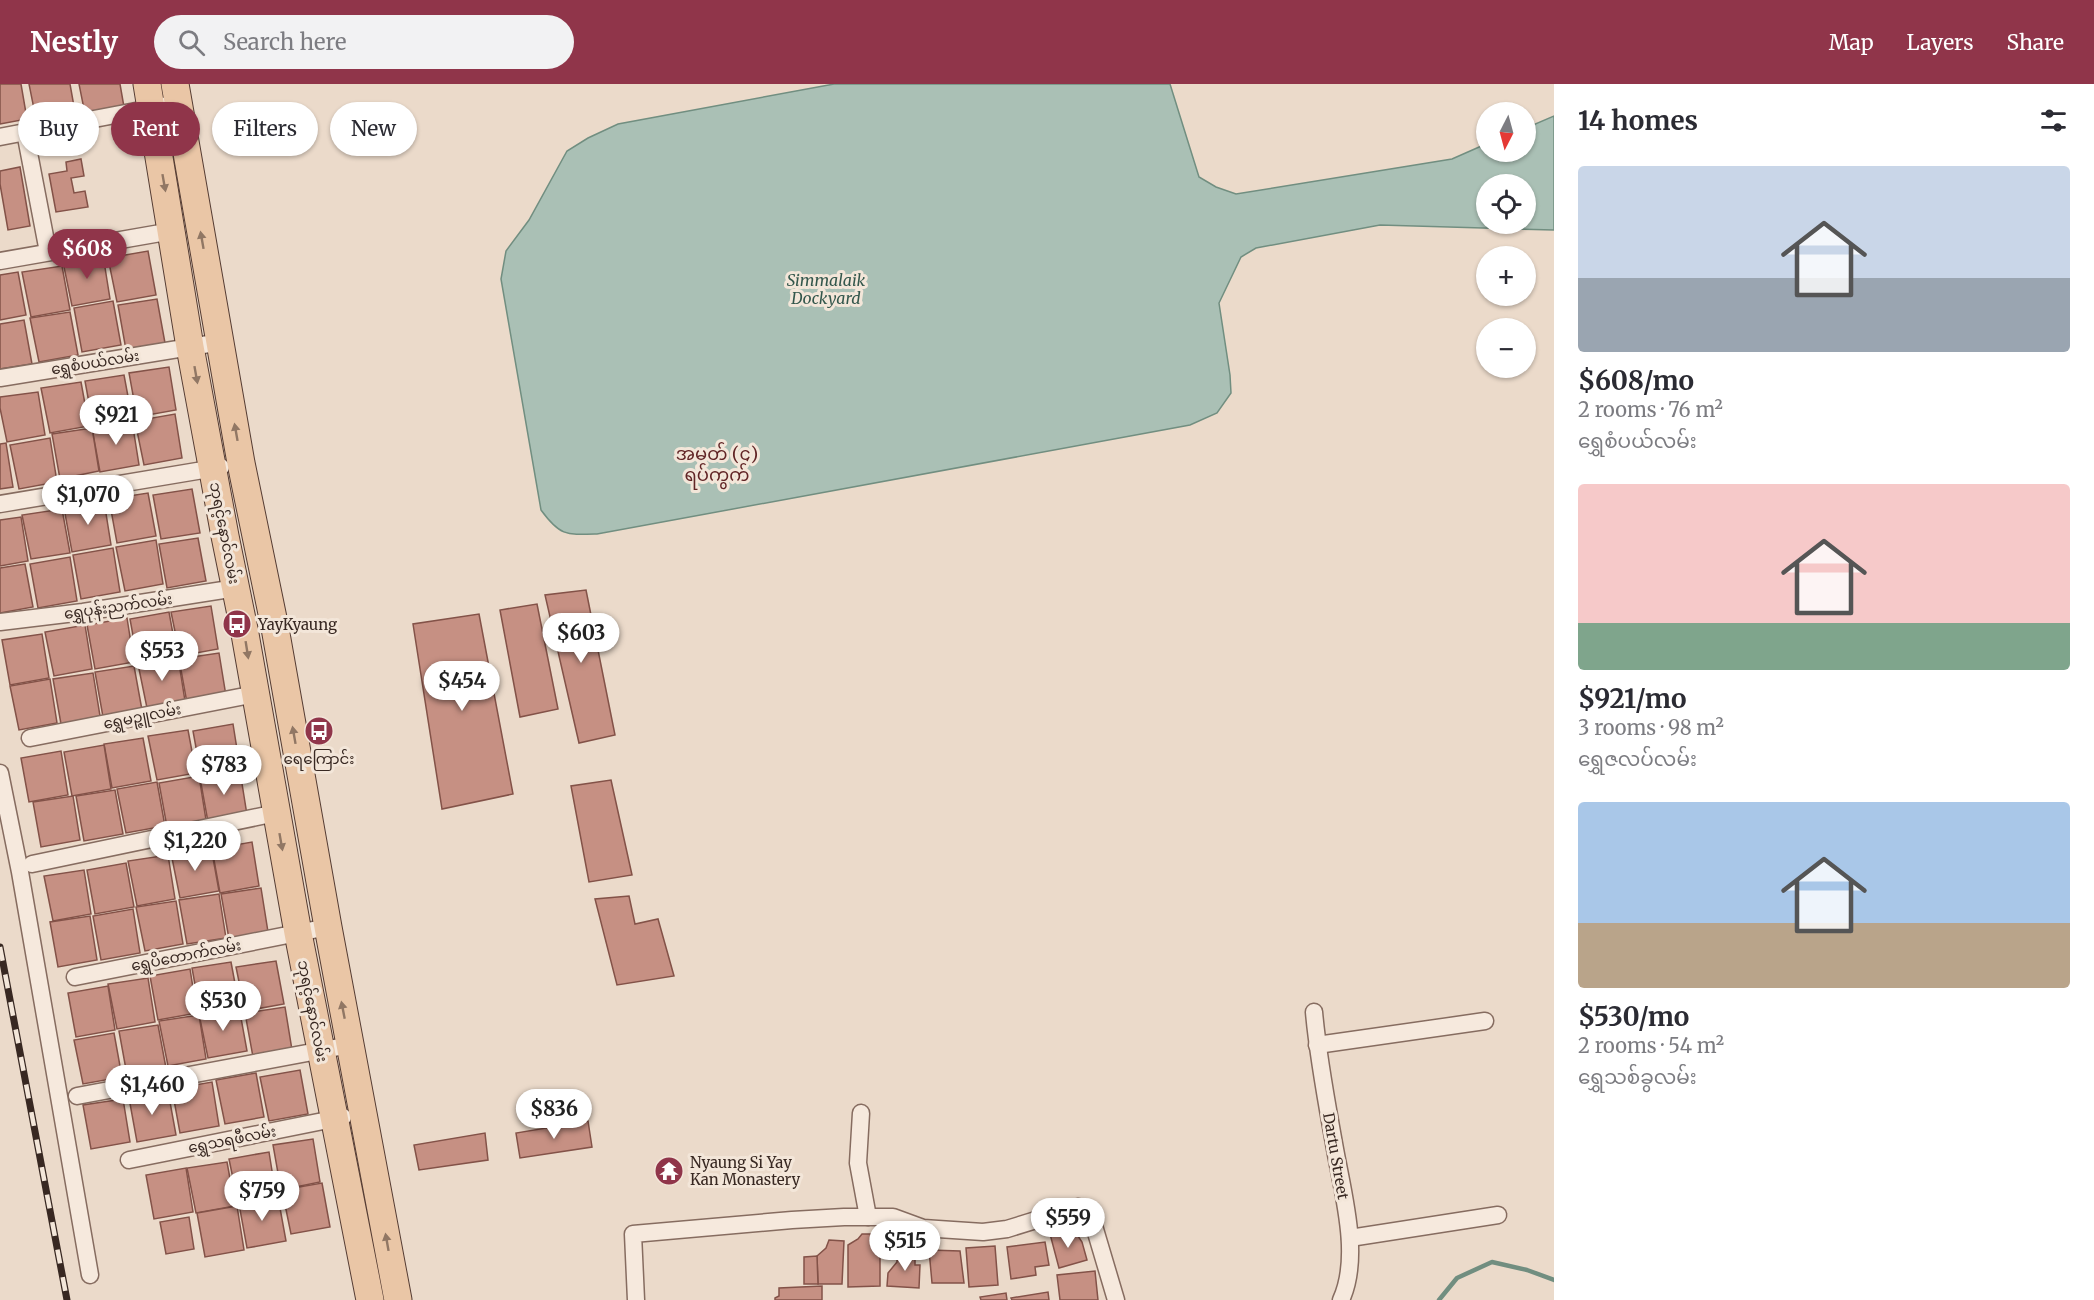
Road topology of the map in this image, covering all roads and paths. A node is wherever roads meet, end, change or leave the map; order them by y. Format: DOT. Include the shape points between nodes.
graph roads {
  1 [pos="176,94"];
  2 [pos="149,96"];
  3 [pos="99,111"];
  4 [pos="18,134"];
  5 [pos="0,137"];
  6 [pos="30,156"];
  7 [pos="172,231"];
  8 [pos="48,252"];
  9 [pos="0,261"];
  10 [pos="221,342"];
  11 [pos="190,346"];
  12 [pos="0,378"];
  13 [pos="241,463"];
  14 [pos="213,468"];
  15 [pos="0,504"];
  16 [pos="254,530"];
  17 [pos="225,536"];
  18 [pos="236,588"];
  19 [pos="0,622"];
  20 [pos="255,694"];
  21 [pos="30,738"];
  22 [pos="0,773"];
  23 [pos="276,813"];
  24 [pos="32,864"];
  25 [pos="328,927"];
  26 [pos="298,933"];
  27 [pos="75,977"];
  28 [pos="1314,1012"];
  29 [pos="1485,1021"];
  30 [pos="350,1045"];
  31 [pos="1317,1045"];
  32 [pos="320,1052"];
  33 [pos="77,1096"];
  34 [pos="363,1112"];
  35 [pos="861,1113"];
  36 [pos="334,1119"];
  37 [pos="129,1160"];
  38 [pos="1498,1215"];
  39 [pos="868,1217"];
  40 [pos="1350,1238"];
  41 [pos="90,1275"];
  42 [pos="370,1300"];
  43 [pos="398,1300"];
  44 [pos="636,1300"];
  45 [pos="1116,1300"];
  46 [pos="1341,1300"];
  1 -- 2 [label="street"];
  10 -- 1 [label="main road, ဘုရင့်နောင်လမ်း, one-way"];
  2 -- 3 [label="street"];
  2 -- 7 [label="main road, ဘုရင့်နောင်လမ်း, one-way"];
  4 -- 5 [label="street"];
  6 -- 8 [label="street"];
  7 -- 8 [label="street"];
  7 -- 11 [label="main road, ဘုရင့်နောင်လမ်း"];
  8 -- 9 [label="street"];
  10 -- 11 [label="street, ရွှေစံပယ်လမ်း"];
  13 -- 10 [label="main road, ဘုရင့်နောင်လမ်း, one-way"];
  11 -- 12 [label="street, ရွှေစံပယ်လမ်း"];
  11 -- 14 [label="main road, ဘုရင့်နောင်လမ်း, one-way"];
  13 -- 14 [label="street"];
  13 -- 16 [label="main road, ဘုရင့်နောင်လမ်း"];
  14 -- 15 [label="street"];
  14 -- 17 [label="main road, ဘုရင့်နောင်လမ်း"];
  16 -- 17 [label="street"];
  25 -- 16 [label="main road, ဘုရင့်နောင်လမ်း, one-way"];
  17 -- 18 [label="main road, ဘုရင့်နောင်လမ်း"];
  18 -- 19 [label="street, ရွှေပုန်းညက်လမ်း"];
  18 -- 20 [label="main road, ဘုရင့်နောင်လမ်း, one-way"];
  20 -- 21 [label="street, ရွှေမဉ္ဇူလမ်း"];
  20 -- 23 [label="main road, ဘုရင့်နောင်လမ်း"];
  22 -- 41 [label="street"];
  23 -- 24 [label="street"];
  23 -- 26 [label="main road, ဘုရင့်နောင်လမ်း, one-way"];
  25 -- 26 [label="street, ရွှေပိတောက်လမ်း"];
  30 -- 25 [label="main road, ဘုရင့်နောင်လမ်း, one-way"];
  26 -- 27 [label="street, ရွှေပိတောက်လမ်း"];
  26 -- 32 [label="main road, ဘုရင့်နောင်လမ်း"];
  28 -- 31 [label="street, Dartu Street"];
  29 -- 31 [label="street"];
  30 -- 32 [label="street"];
  30 -- 34 [label="main road, ဘုရင့်နောင်လမ်း"];
  31 -- 40 [label="street, Dartu Street"];
  32 -- 33 [label="street"];
  32 -- 36 [label="main road, ဘုရင့်နောင်လမ်း"];
  34 -- 36 [label="street, ရွှေသရဖီလမ်း"];
  43 -- 34 [label="main road, ဘုရင့်နောင်လမ်း, one-way"];
  35 -- 39 [label="street" via="858,1163"];
  36 -- 37 [label="street, ရွှေသရဖီလမ်း"];
  36 -- 42 [label="main road, ဘုရင့်နောင်လမ်း"];
  38 -- 40 [label="street"];
  39 -- 44 [label="street" via="633,1234"];
  39 -- 45 [label="street" via="892,1217 923,1228 983,1232 1007,1229 1071,1209 1089,1209"];
  40 -- 46 [label="street, Dartu Street" via="1346,1290"];
}
